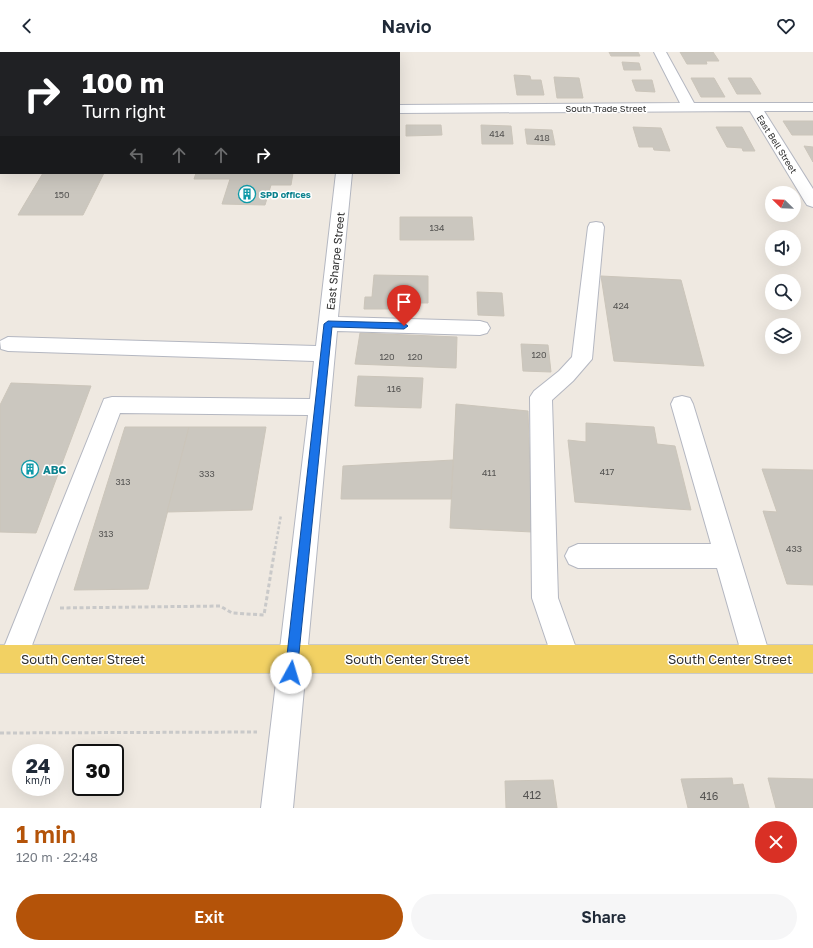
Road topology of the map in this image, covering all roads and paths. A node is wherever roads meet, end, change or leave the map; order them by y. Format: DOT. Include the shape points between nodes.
graph roads {
  1 [pos="660,52"];
  2 [pos="754,107"];
  3 [pos="813,107"];
  4 [pos="689,108"];
  5 [pos="400,109"];
  6 [pos="344,174"];
  7 [pos="813,202"];
  8 [pos="596,227"];
  9 [pos="328,324"];
  10 [pos="480,328"];
  11 [pos="4,338"];
  12 [pos="325,354"];
  13 [pos="682,404"];
  14 [pos="319,407"];
  15 [pos="281,509"];
  16 [pos="578,556"];
  17 [pos="727,556"];
  18 [pos="33,608"];
  19 [pos="7,659"];
  20 [pos="292,659"];
  21 [pos="566,659"];
  22 [pos="758,659"];
  23 [pos="813,659"];
  24 [pos="285,731"];
  25 [pos="0,733"];
  26 [pos="277,808"];
  1 -- 4 [label="street"];
  2 -- 3 [label="street, South Trade Street"];
  2 -- 4 [label="street, South Trade Street"];
  2 -- 7 [label="street, East Bell Street"];
  4 -- 5 [label="street, South Trade Street"];
  6 -- 9 [label="street, East Sharpe Street"];
  8 -- 21 [label="street" via="582,359 541,397 545,598"];
  9 -- 10 [label="street"];
  9 -- 12 [label="street, East Sharpe Street"];
  11 -- 12 [label="street"];
  12 -- 14 [label="street, East Sharpe Street"];
  13 -- 17 [label="street"];
  14 -- 18 [label="street" via="112,405"];
  14 -- 20 [label="street, East Sharpe Street"];
  15 -- 18 [label="path" via="264,614 232,613 220,606"];
  16 -- 17 [label="street"];
  17 -- 22 [label="street"];
  18 -- 19 [label="street"];
  19 -- 20 [label="main road, South Center Street"];
  20 -- 21 [label="main road, South Center Street"];
  20 -- 24 [label="street, East Sharpe Street"];
  21 -- 22 [label="main road, South Center Street"];
  22 -- 23 [label="main road, South Center Street"];
  24 -- 25 [label="path"];
  24 -- 26 [label="street, East Sharpe Street"];
}
